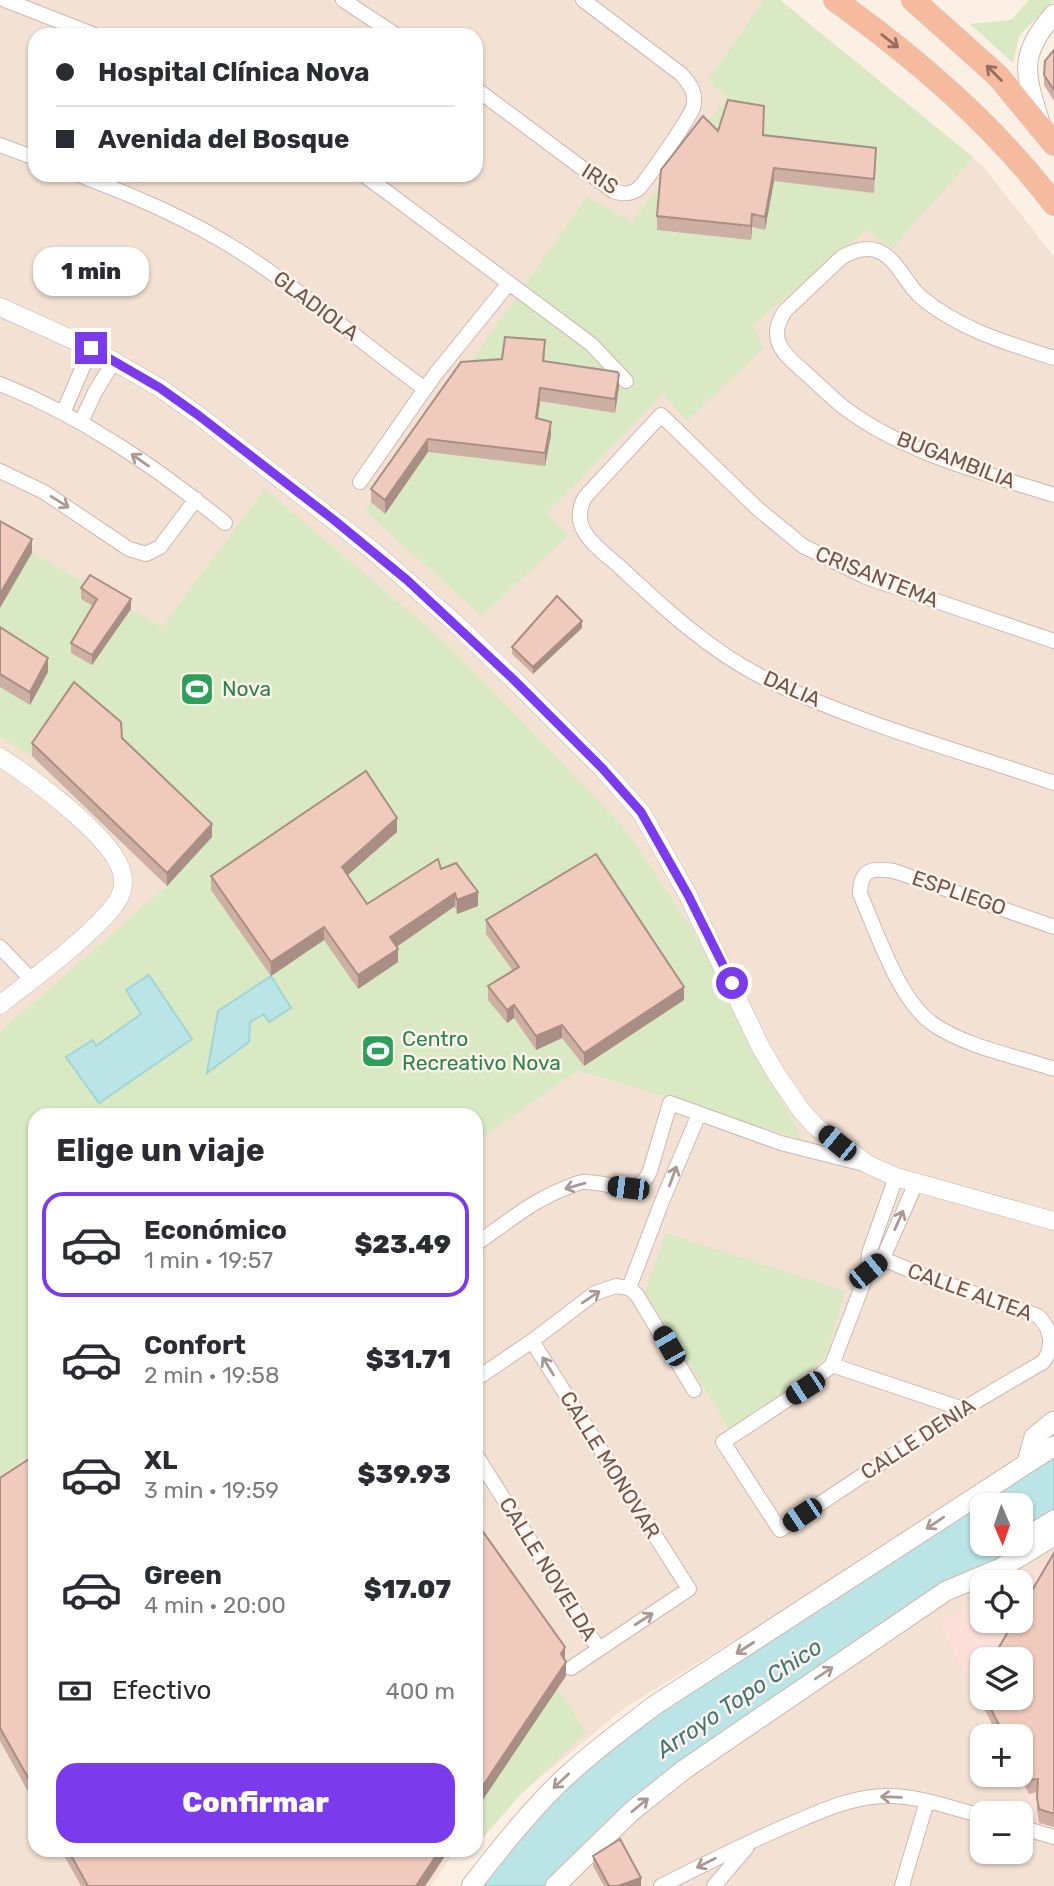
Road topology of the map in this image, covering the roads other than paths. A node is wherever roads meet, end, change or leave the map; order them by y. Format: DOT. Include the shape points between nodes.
graph roads {
  1 [pos="5,0"];
  2 [pos="343,0"];
  3 [pos="583,0"];
  4 [pos="835,0"];
  5 [pos="913,0"];
  6 [pos="1054,14"];
  7 [pos="77,28"];
  8 [pos="385,28"];
  9 [pos="483,94"];
  10 [pos="1047,136"];
  11 [pos="0,145"];
  12 [pos="28,155"];
  13 [pos="97,182"];
  14 [pos="374,182"];
  15 [pos="1054,204"];
  16 [pos="509,283"];
  17 [pos="0,307"];
  18 [pos="91,348"];
  19 [pos="1054,358"];
  20 [pos="114,360"];
  21 [pos="626,381"];
  22 [pos="0,384"];
  23 [pos="425,389"];
  24 [pos="63,413"];
  25 [pos="661,415"];
  26 [pos="81,422"];
  27 [pos="0,471"];
  28 [pos="360,482"];
  29 [pos="1054,495"];
  30 [pos="196,499"];
  31 [pos="225,523"];
  32 [pos="1054,641"];
  33 [pos="0,757"];
  34 [pos="1054,783"];
  35 [pos="1054,926"];
  36 [pos="0,947"];
  37 [pos="31,979"];
  38 [pos="0,1005"];
  39 [pos="1054,1069"];
  40 [pos="699,1114"];
  41 [pos="869,1165"];
  42 [pos="896,1177"];
  43 [pos="916,1183"];
  44 [pos="1054,1222"];
  45 [pos="483,1239"];
  46 [pos="869,1252"];
  47 [pos="883,1258"];
  48 [pos="868,1271"];
  49 [pos="629,1288"];
  50 [pos="532,1341"];
  51 [pos="1052,1347"];
  52 [pos="832,1365"];
  53 [pos="483,1374"];
  54 [pos="694,1390"];
  55 [pos="963,1409"];
  56 [pos="1054,1421"];
  57 [pos="1054,1446"];
  58 [pos="1027,1462"];
  59 [pos="483,1466"];
  60 [pos="1054,1520"];
  61 [pos="1033,1533"];
  62 [pos="1054,1536"];
  63 [pos="998,1556"];
  64 [pos="946,1591"];
  65 [pos="598,1648"];
  66 [pos="571,1668"];
  67 [pos="927,1801"];
  68 [pos="970,1813"];
  69 [pos="1033,1831"];
  70 [pos="1054,1837"];
  71 [pos="752,1841"];
  72 [pos="471,1886"];
  73 [pos="555,1886"];
  74 [pos="661,1886"];
  75 [pos="714,1886"];
  76 [pos="902,1886"];
  1 -- 7 [label="street"];
  2 -- 8 [label="street"];
  3 -- 9 [label="street, IRIS" via="691,85 693,108 637,190 613,191"];
  4 -- 15 [label="highway, one-way" via="894,43 981,119"];
  10 -- 5 [label="highway, one-way" via="998,76"];
  6 -- 10 [label="main road" via="1037,33 1027,72"];
  11 -- 12 [label="street"];
  13 -- 23 [label="street, GLADIOLA" via="172,214 238,250"];
  14 -- 16 [label="street"];
  16 -- 21 [label="street" via="591,344"];
  16 -- 23 [label="street"];
  17 -- 18 [label="street"];
  18 -- 20 [label="street"];
  18 -- 24 [label="street"];
  19 -- 29 [label="street, BUGAMBILIA" via="973,330 943,314 919,296 885,255 866,249 842,257 785,312 776,334 789,358 842,406 894,438"];
  20 -- 26 [label="street"];
  20 -- 41 [label="street" via="198,415 372,550 465,632 602,768 641,812 661,844 749,1023 800,1110"];
  22 -- 24 [label="street"];
  23 -- 28 [label="street"];
  24 -- 26 [label="street"];
  25 -- 32 [label="street, CRISANTEMA" via="803,546 866,576"];
  25 -- 34 [label="street, DALIA" via="584,497 579,508 581,529 604,553 713,647 763,677 854,715"];
  30 -- 26 [label="street, one-way"];
  27 -- 30 [label="street, one-way" via="44,492 130,549 146,554 160,547"];
  30 -- 31 [label="street"];
  33 -- 37 [label="street" via="60,801 108,847 123,880 112,908"];
  35 -- 39 [label="street, ESPLIEGO" via="894,871 880,869 863,876 860,883 860,894 902,990 915,1008 956,1037"];
  36 -- 37 [label="street"];
  37 -- 38 [label="street"];
  40 -- 41 [label="street" via="781,1143"];
  40 -- 45 [label="street, one-way" via="670,1103 648,1178 641,1184 628,1188 583,1182 531,1204"];
  49 -- 40 [label="street, one-way"];
  41 -- 42 [label="street"];
  42 -- 43 [label="street"];
  42 -- 46 [label="street"];
  43 -- 44 [label="street"];
  47 -- 43 [label="street, one-way"];
  46 -- 47 [label="street, CALLE ALTEA"];
  46 -- 48 [label="street"];
  47 -- 48 [label="street"];
  47 -- 51 [label="street, CALLE ALTEA" via="1038,1316 1052,1335"];
  48 -- 52 [label="street"];
  50 -- 49 [label="street, one-way" via="595,1293 616,1286"];
  49 -- 54 [label="street" via="643,1303"];
  50 -- 53 [label="street"];
  65 -- 50 [label="street, CALLE MONOVAR, one-way" via="689,1590"];
  51 -- 55 [label="street, CALLE DENIA" via="1042,1362"];
  52 -- 55 [label="street"];
  52 -- 55 [label="street, CALLE DENIA" via="723,1442 779,1530"];
  56 -- 58 [label="main road" via="1034,1437"];
  57 -- 58 [label="main road"];
  58 -- 72 [label="main road, one-way" via="655,1705 606,1742 521,1822"];
  59 -- 65 [label="street, CALLE NOVELDA"];
  60 -- 61 [label="main road"];
  62 -- 64 [label="main road" via="1001,1568"];
  63 -- 64 [label="main road"];
  73 -- 64 [label="main road, one-way" via="632,1811 685,1769"];
  65 -- 66 [label="street"];
  67 -- 68 [label="street"];
  67 -- 71 [label="street, one-way" via="858,1798"];
  67 -- 76 [label="street"];
  69 -- 70 [label="street"];
  71 -- 74 [label="street, one-way"];
  71 -- 75 [label="street"];
}
